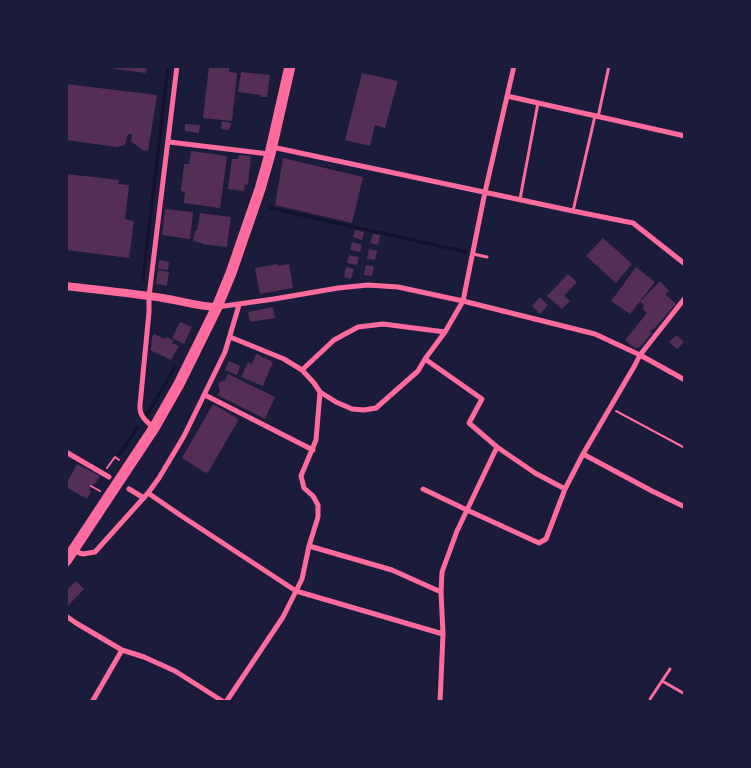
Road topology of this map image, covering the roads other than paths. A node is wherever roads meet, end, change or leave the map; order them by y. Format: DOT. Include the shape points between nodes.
graph roads {
  1 [pos="177,66"];
  2 [pos="290,66"];
  3 [pos="514,66"];
  4 [pos="609,66"];
  5 [pos="507,96"];
  6 [pos="538,103"];
  7 [pos="597,117"];
  8 [pos="685,136"];
  9 [pos="169,142"];
  10 [pos="271,150"];
  11 [pos="485,192"];
  12 [pos="520,199"];
  13 [pos="573,211"];
  14 [pos="473,254"];
  15 [pos="487,257"];
  16 [pos="685,264"];
  17 [pos="66,286"];
  18 [pos="149,296"];
  19 [pos="685,298"];
  20 [pos="463,301"];
  21 [pos="239,305"];
  22 [pos="217,307"];
  23 [pos="678,307"];
  24 [pos="685,309"];
  25 [pos="445,332"];
  26 [pos="230,337"];
  27 [pos="640,355"];
  28 [pos="425,359"];
  29 [pos="302,370"];
  30 [pos="685,380"];
  31 [pos="320,392"];
  32 [pos="205,395"];
  33 [pos="154,428"];
  34 [pos="497,447"];
  35 [pos="313,450"];
  36 [pos="66,452"];
  37 [pos="583,454"];
  38 [pos="110,476"];
  39 [pos="566,488"];
  40 [pos="129,489"];
  41 [pos="423,489"];
  42 [pos="148,492"];
  43 [pos="144,498"];
  44 [pos="685,506"];
  45 [pos="467,510"];
  46 [pos="309,546"];
  47 [pos="69,556"];
  48 [pos="296,591"];
  49 [pos="441,592"];
  50 [pos="66,616"];
  51 [pos="443,634"];
  52 [pos="122,650"];
  53 [pos="670,669"];
  54 [pos="662,681"];
  55 [pos="685,694"];
  56 [pos="650,699"];
  57 [pos="92,702"];
  58 [pos="225,702"];
  59 [pos="440,702"];
  1 -- 9 [label="street"];
  2 -- 10 [label="highway"];
  3 -- 5 [label="street"];
  4 -- 7 [label="lane"];
  5 -- 6 [label="street"];
  5 -- 11 [label="street"];
  6 -- 7 [label="street"];
  6 -- 12 [label="lane"];
  7 -- 8 [label="street"];
  7 -- 13 [label="lane"];
  9 -- 10 [label="street"];
  9 -- 18 [label="street"];
  10 -- 11 [label="street"];
  10 -- 22 [label="highway" via="231,274"];
  11 -- 12 [label="street"];
  11 -- 14 [label="street"];
  12 -- 13 [label="street"];
  13 -- 16 [label="street" via="633,223"];
  14 -- 15 [label="lane"];
  14 -- 20 [label="street"];
  17 -- 18 [label="street"];
  18 -- 22 [label="street"];
  18 -- 33 [label="street" via="140,410"];
  19 -- 23 [label="street"];
  20 -- 21 [label="street" via="368,284"];
  20 -- 25 [label="street"];
  20 -- 27 [label="street" via="595,334"];
  21 -- 22 [label="street"];
  21 -- 26 [label="street"];
  22 -- 33 [label="highway"];
  23 -- 24 [label="street"];
  23 -- 27 [label="street"];
  25 -- 28 [label="street"];
  25 -- 29 [label="street" via="383,324 358,328 334,340"];
  26 -- 29 [label="street"];
  26 -- 32 [label="street"];
  27 -- 30 [label="street"];
  27 -- 37 [label="street"];
  28 -- 31 [label="street" via="418,371 376,408 352,409"];
  28 -- 34 [label="street" via="482,399 470,423"];
  29 -- 31 [label="street"];
  31 -- 35 [label="street"];
  32 -- 35 [label="street"];
  32 -- 42 [label="street" via="184,436"];
  33 -- 47 [label="highway"];
  34 -- 39 [label="street" via="535,473"];
  34 -- 45 [label="street"];
  35 -- 46 [label="street" via="301,476 304,488 318,505 318,517"];
  36 -- 38 [label="street"];
  37 -- 39 [label="street"];
  37 -- 44 [label="street"];
  39 -- 45 [label="street" via="546,539 539,543"];
  40 -- 43 [label="street"];
  41 -- 45 [label="street"];
  42 -- 43 [label="street"];
  42 -- 48 [label="street"];
  43 -- 47 [label="street" via="95,552"];
  45 -- 49 [label="street" via="442,572"];
  46 -- 48 [label="street"];
  46 -- 49 [label="street" via="392,570"];
  48 -- 51 [label="street"];
  48 -- 58 [label="street" via="283,617"];
  49 -- 51 [label="street"];
  50 -- 52 [label="street"];
  51 -- 59 [label="street"];
  52 -- 57 [label="street"];
  52 -- 58 [label="street" via="175,671"];
  53 -- 54 [label="lane"];
  54 -- 55 [label="lane"];
  54 -- 56 [label="lane"];
}
